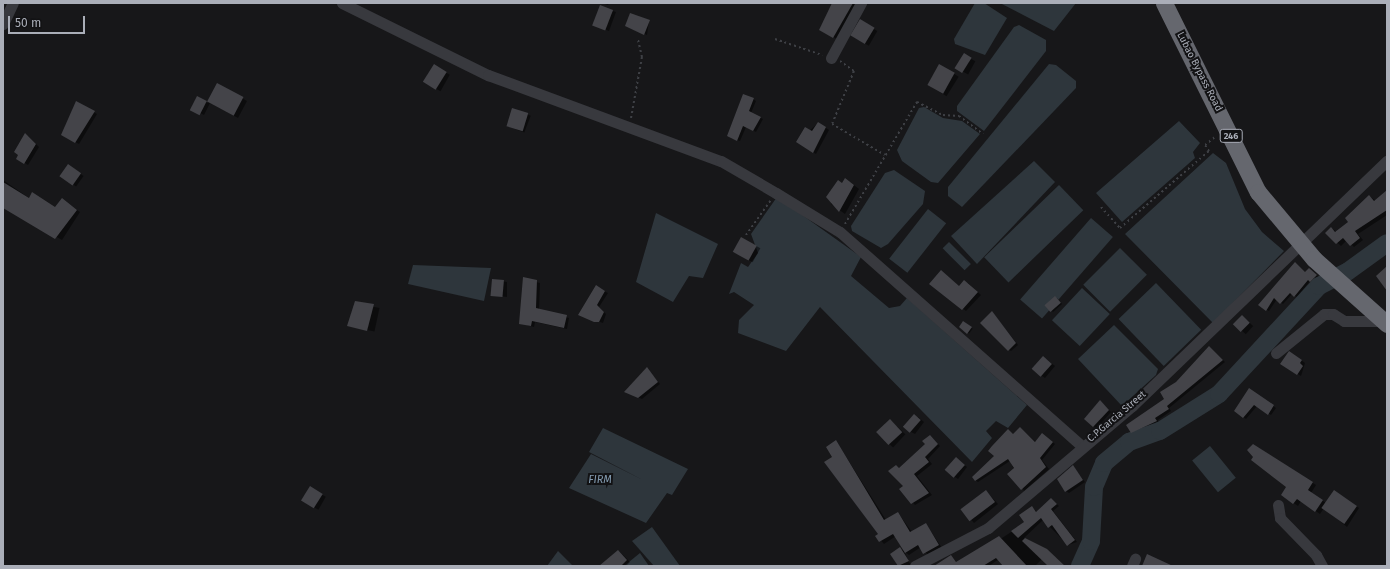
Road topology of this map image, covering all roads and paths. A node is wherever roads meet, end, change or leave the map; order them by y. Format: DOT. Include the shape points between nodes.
graph roads {
  1 [pos="13,3"];
  2 [pos="342,3"];
  3 [pos="861,3"];
  4 [pos="1164,3"];
  5 [pos="3,24"];
  6 [pos="638,39"];
  7 [pos="775,39"];
  8 [pos="831,58"];
  9 [pos="630,125"];
  10 [pos="1227,128"];
  11 [pos="983,134"];
  12 [pos="886,155"];
  13 [pos="1387,161"];
  14 [pos="776,193"];
  15 [pos="1101,207"];
  16 [pos="840,232"];
  17 [pos="746,235"];
  18 [pos="1300,243"];
  19 [pos="1384,322"];
  20 [pos="1276,352"];
  21 [pos="1082,446"];
  22 [pos="1278,505"];
  23 [pos="915,566"];
  24 [pos="1322,566"];
  1 -- 5 [label="street"];
  2 -- 9 [label="street" via="488,75"];
  3 -- 8 [label="street"];
  4 -- 10 [label="highway, Lubao Bypass Road / 246"];
  6 -- 9 [label="path" via="642,57"];
  7 -- 8 [label="path"];
  8 -- 12 [label="path" via="854,71 832,124"];
  9 -- 14 [label="street" via="721,161"];
  10 -- 15 [label="path" via="1205,145 1209,151 1120,228"];
  10 -- 18 [label="highway, Lubao Bypass Road / 246" via="1258,192"];
  11 -- 12 [label="path" via="959,116 943,115 917,102"];
  12 -- 16 [label="path"];
  13 -- 18 [label="street, C.P.Garcia Street"];
  14 -- 16 [label="street"];
  14 -- 17 [label="path"];
  16 -- 21 [label="street"];
  18 -- 19 [label="highway, Lubao Bypass Road / 246" via="1355,298"];
  18 -- 21 [label="street, C.P.Garcia Street" via="1138,401"];
  19 -- 20 [label="street" via="1344,321 1333,314 1324,314"];
  21 -- 23 [label="street, C.P.Garcia Street" via="988,528"];
  22 -- 24 [label="street" via="1280,518 1316,555"];
}
